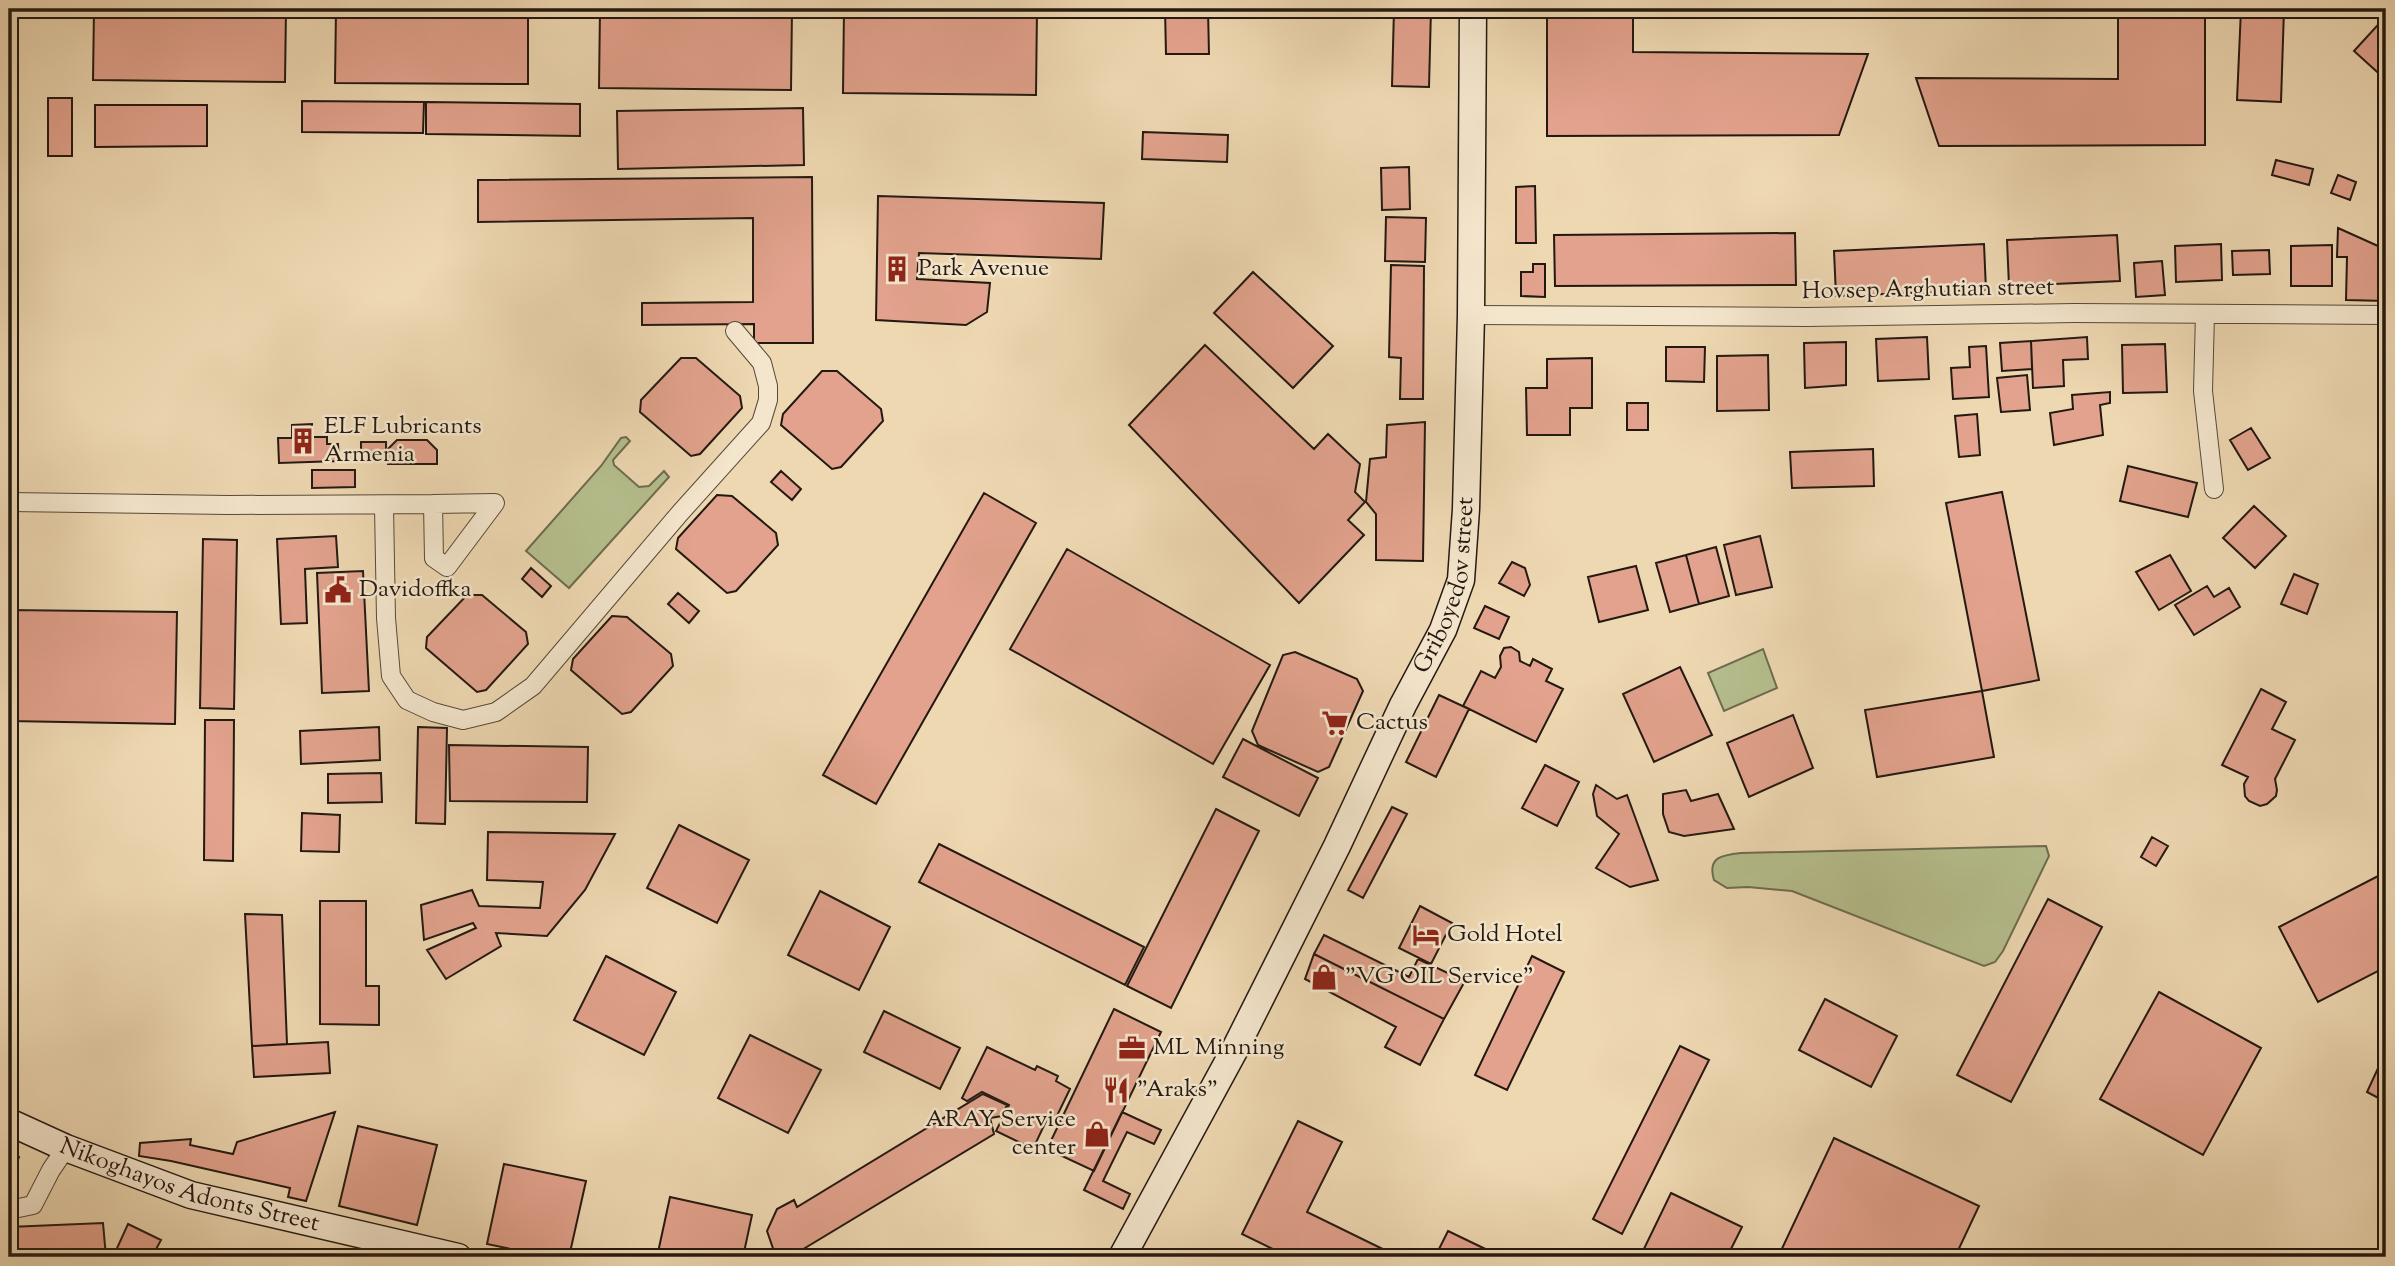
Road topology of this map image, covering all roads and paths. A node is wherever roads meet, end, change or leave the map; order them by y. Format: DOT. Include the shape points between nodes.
graph roads {
  1 [pos="1473,9"];
  2 [pos="1484,9"];
  3 [pos="2205,314"];
  4 [pos="1476,315"];
  5 [pos="2386,315"];
  6 [pos="734,331"];
  7 [pos="2214,488"];
  8 [pos="9,502"];
  9 [pos="433,504"];
  10 [pos="384,506"];
  11 [pos="9,1122"];
  12 [pos="9,1133"];
  13 [pos="63,1152"];
  14 [pos="9,1210"];
  15 [pos="410,1257"];
  16 [pos="458,1257"];
  17 [pos="1122,1257"];
  18 [pos="1134,1257"];
  1 -- 4 [label="street, Griboyedov street"];
  2 -- 4 [label="street, Griboyedov street"];
  3 -- 4 [label="street, Hovsep Arghutian street"];
  3 -- 5 [label="street, Hovsep Arghutian street"];
  3 -- 7 [label="street" via="2203,391"];
  4 -- 17 [label="street, Griboyedov street" via="1461,580 1443,630 1338,846"];
  4 -- 18 [label="street, Griboyedov street" via="1477,516 1472,580 1452,633 1245,1055"];
  6 -- 10 [label="street" via="762,363 768,400 761,423 533,686 496,712 463,720 433,712 407,700 391,676"];
  8 -- 10 [label="street"];
  9 -- 10 [label="street"];
  11 -- 13 [label="street, Nikoghayos Adonts Street"];
  12 -- 13 [label="street, Nikoghayos Adonts Street"];
  13 -- 14 [label="street" via="33,1205"];
  13 -- 15 [label="street, Nikoghayos Adonts Street" via="186,1205"];
  13 -- 16 [label="street, Nikoghayos Adonts Street" via="191,1195"];
}
